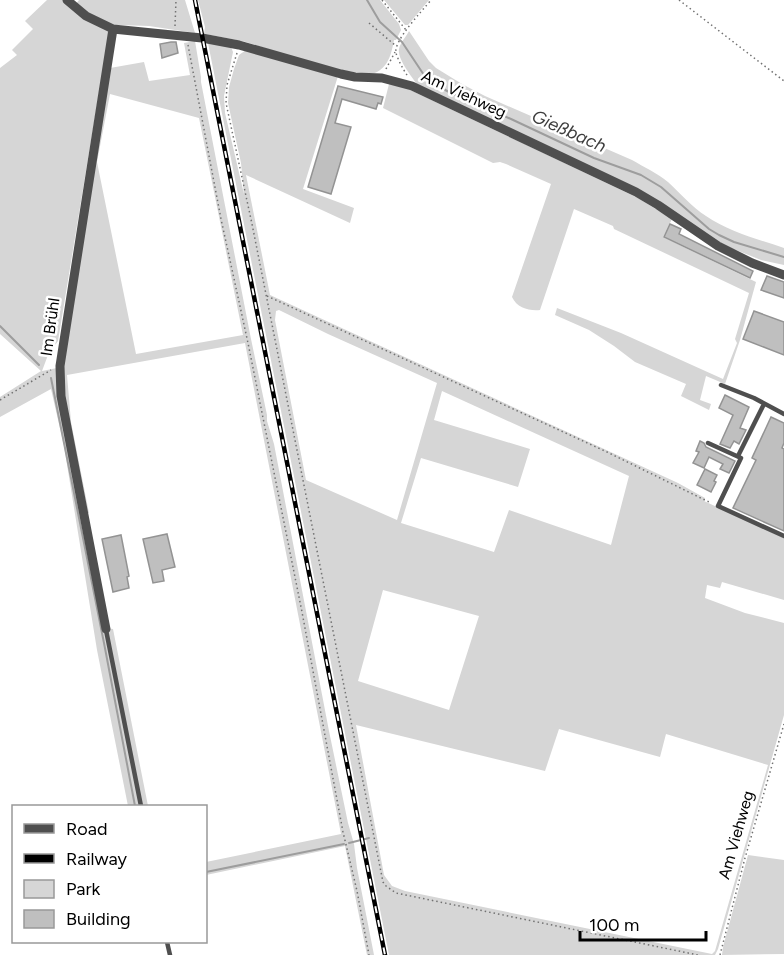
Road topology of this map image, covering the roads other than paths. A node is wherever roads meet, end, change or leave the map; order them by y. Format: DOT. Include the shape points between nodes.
graph roads {
  1 [pos="67,0"];
  2 [pos="113,29"];
  3 [pos="784,275"];
  4 [pos="721,385"];
  5 [pos="764,404"];
  6 [pos="784,414"];
  7 [pos="708,443"];
  8 [pos="738,456"];
  9 [pos="784,536"];
  10 [pos="106,628"];
  11 [pos="141,805"];
  1 -- 2 [label="street" via="86,16"];
  2 -- 3 [label="street, Am Viehweg" via="239,45 341,74 412,86 636,192 718,246"];
  2 -- 10 [label="street, Im Brühl" via="60,366 61,396"];
  4 -- 5 [label="lane"];
  5 -- 6 [label="lane"];
  5 -- 8 [label="lane"];
  7 -- 8 [label="lane"];
  8 -- 9 [label="lane" via="741,458 718,506"];
  10 -- 11 [label="lane"];
}
